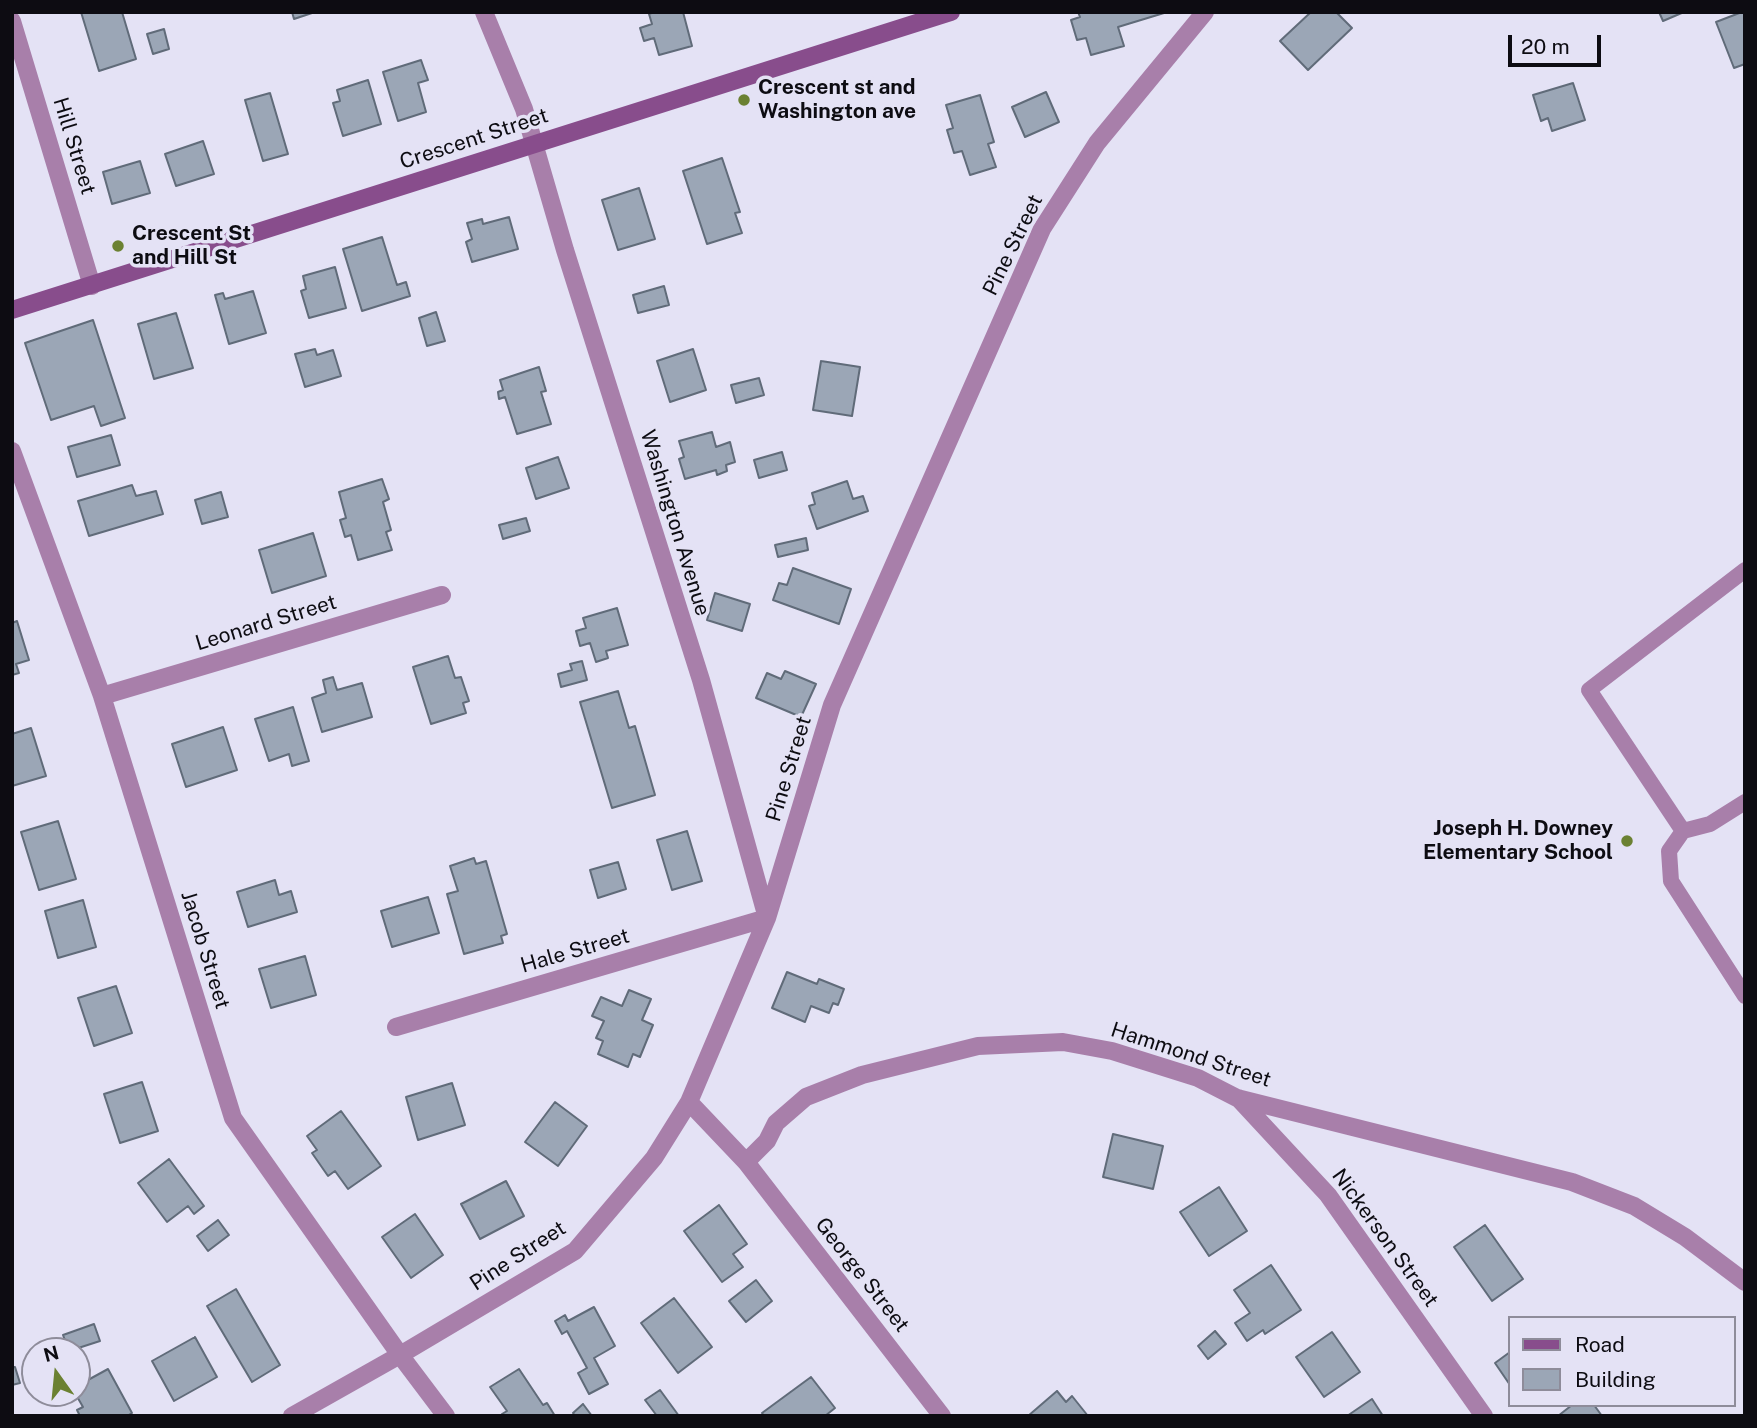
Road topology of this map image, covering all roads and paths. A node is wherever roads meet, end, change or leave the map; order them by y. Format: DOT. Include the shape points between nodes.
graph roads {
  1 [pos="484,12"];
  2 [pos="951,12"];
  3 [pos="1205,12"];
  4 [pos="12,21"];
  5 [pos="534,143"];
  6 [pos="92,286"];
  7 [pos="12,310"];
  8 [pos="12,451"];
  9 [pos="1745,570"];
  10 [pos="442,595"];
  11 [pos="102,696"];
  12 [pos="1745,802"];
  13 [pos="1683,831"];
  14 [pos="768,918"];
  15 [pos="1745,996"];
  16 [pos="396,1027"];
  17 [pos="1237,1098"];
  18 [pos="690,1102"];
  19 [pos="747,1161"];
  20 [pos="1745,1282"];
  21 [pos="400,1355"];
  22 [pos="292,1416"];
  23 [pos="446,1416"];
  24 [pos="942,1416"];
  25 [pos="1484,1416"];
  1 -- 5 [label="street, Washington Avenue"];
  2 -- 5 [label="main road, Crescent Street"];
  3 -- 14 [label="street, Pine Street" via="1097,143 1042,229 832,705"];
  4 -- 6 [label="street, Hill Street"];
  5 -- 6 [label="main road, Crescent Street"];
  5 -- 14 [label="street, Washington Avenue" via="701,680"];
  6 -- 7 [label="main road, Crescent Street"];
  8 -- 11 [label="street, Jacob Street"];
  9 -- 13 [label="lane" via="1589,690"];
  10 -- 11 [label="street, Leonard Street"];
  11 -- 21 [label="street, Jacob Street" via="233,1118"];
  12 -- 13 [label="lane" via="1710,824"];
  13 -- 15 [label="lane" via="1669,851 1671,881"];
  14 -- 16 [label="street, Hale Street"];
  14 -- 18 [label="street, Pine Street"];
  17 -- 19 [label="street, Hammond Street" via="1198,1078 1112,1051 1063,1042 978,1046 862,1075 806,1097 776,1123 767,1141"];
  17 -- 20 [label="street, Hammond Street" via="1572,1182 1634,1206"];
  17 -- 25 [label="street, Nickerson Street" via="1328,1195"];
  18 -- 19 [label="street"];
  18 -- 21 [label="street, Pine Street" via="654,1158 575,1251"];
  19 -- 24 [label="street, George Street"];
  21 -- 22 [label="street, Pine Street"];
  21 -- 23 [label="street, Jacob Street"];
}
